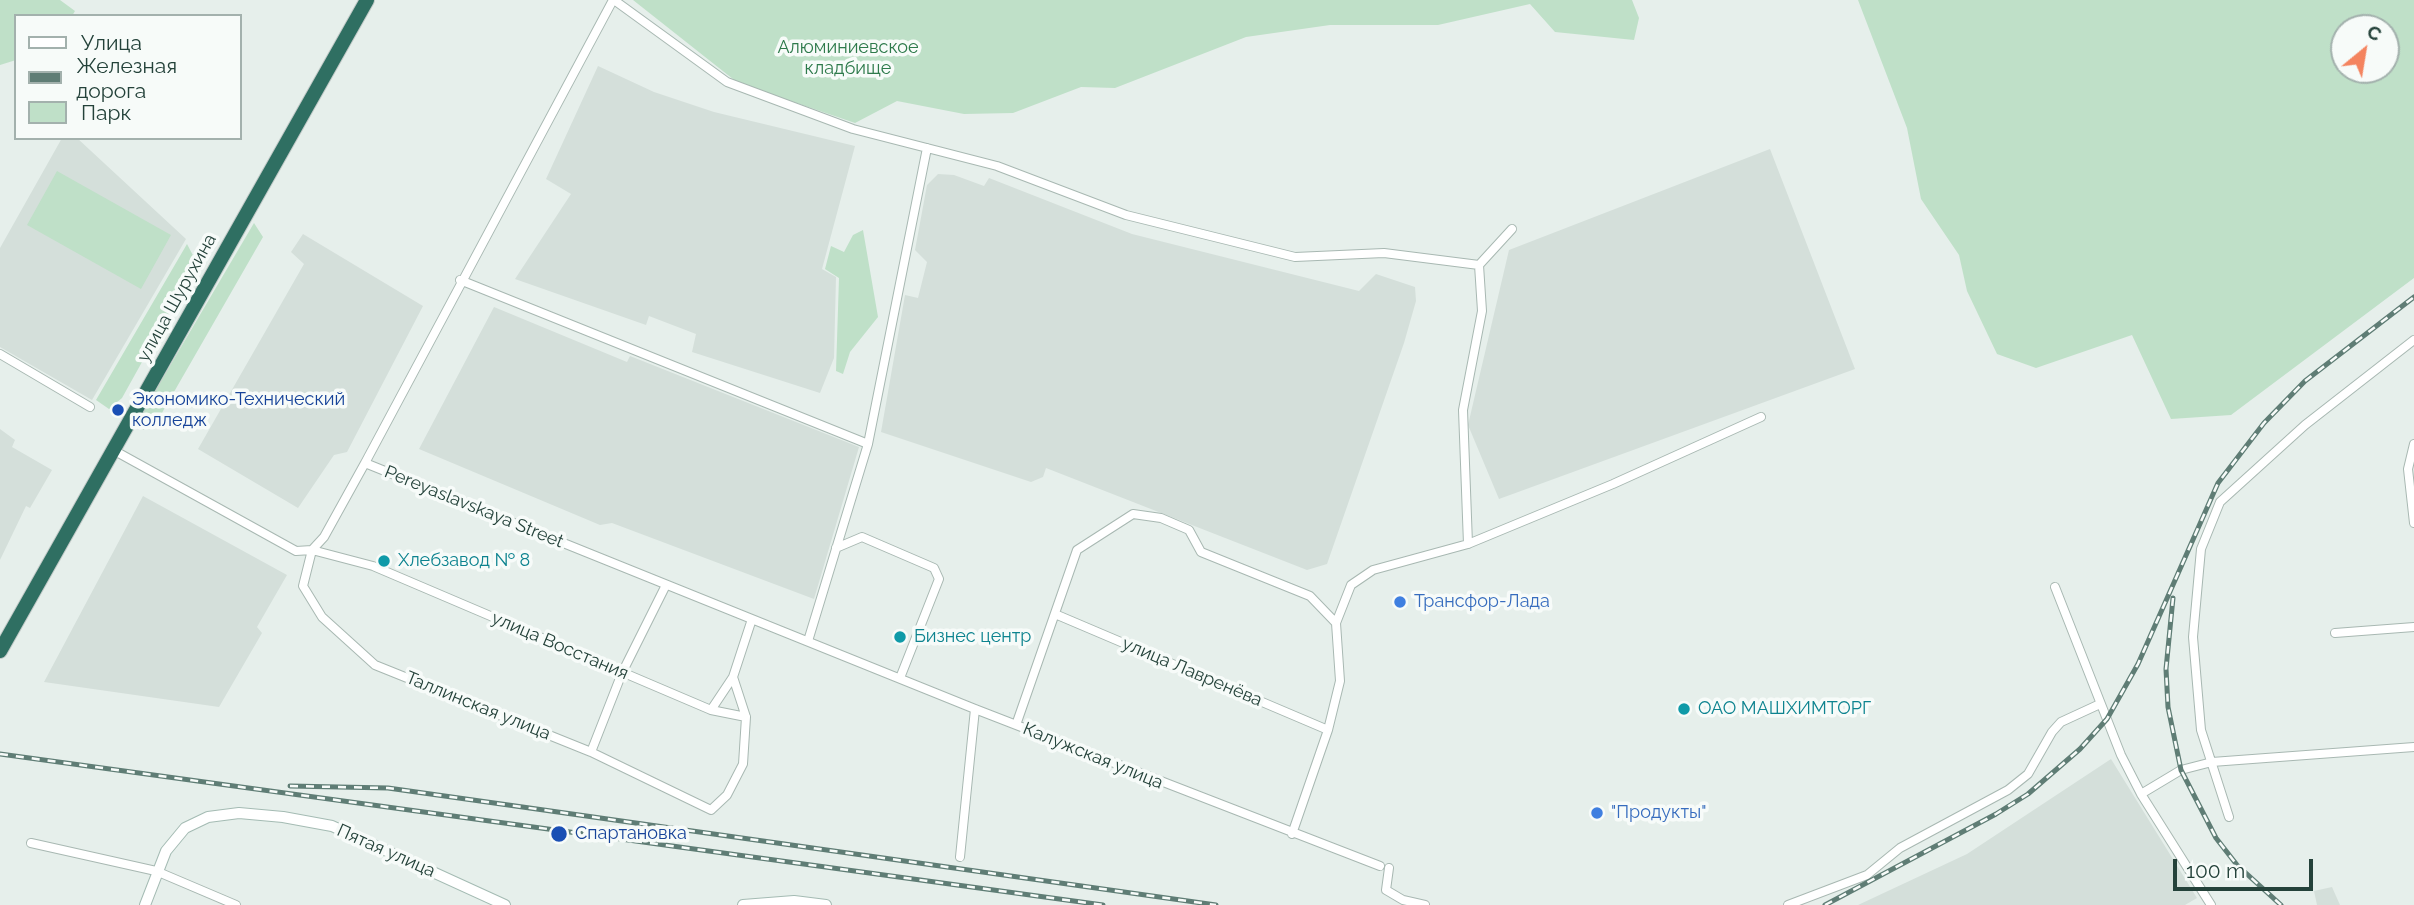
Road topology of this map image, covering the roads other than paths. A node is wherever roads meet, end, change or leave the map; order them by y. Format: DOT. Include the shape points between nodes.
graph roads {
  1 [pos="367,0"];
  2 [pos="613,0"];
  3 [pos="927,148"];
  4 [pos="1512,229"];
  5 [pos="1479,265"];
  6 [pos="460,280"];
  7 [pos="2414,340"];
  8 [pos="0,354"];
  9 [pos="90,407"];
  10 [pos="1761,418"];
  11 [pos="2414,443"];
  12 [pos="869,444"];
  13 [pos="115,451"];
  14 [pos="365,463"];
  15 [pos="2413,504"];
  16 [pos="2414,523"];
  17 [pos="1468,544"];
  18 [pos="836,548"];
  19 [pos="313,550"];
  20 [pos="666,585"];
  21 [pos="2055,587"];
  22 [pos="1055,614"];
  23 [pos="751,619"];
  24 [pos="1336,623"];
  25 [pos="2414,627"];
  26 [pos="2336,633"];
  27 [pos="808,641"];
  28 [pos="0,651"];
  29 [pos="622,673"];
  30 [pos="733,677"];
  31 [pos="900,678"];
  32 [pos="2100,704"];
  33 [pos="975,709"];
  34 [pos="711,710"];
  35 [pos="746,717"];
  36 [pos="1016,725"];
  37 [pos="1328,730"];
  38 [pos="2414,747"];
  39 [pos="591,752"];
  40 [pos="2212,762"];
  41 [pos="2141,794"];
  42 [pos="2229,817"];
  43 [pos="1292,834"];
  44 [pos="31,844"];
  45 [pos="960,856"];
  46 [pos="156,872"];
  47 [pos="764,904"];
  48 [pos="145,905"];
  49 [pos="236,905"];
  50 [pos="505,905"];
  51 [pos="743,905"];
  52 [pos="826,905"];
  53 [pos="1425,905"];
  54 [pos="1788,905"];
  55 [pos="2211,905"];
  1 -- 13 [label="highway, улица Шурухина"];
  2 -- 3 [label="street" via="727,82 853,129"];
  2 -- 6 [label="street"];
  3 -- 5 [label="street" via="997,166 1126,215 1295,257 1384,253"];
  3 -- 12 [label="street"];
  4 -- 5 [label="street"];
  5 -- 17 [label="street" via="1482,312 1462,410"];
  6 -- 12 [label="street"];
  6 -- 14 [label="street"];
  7 -- 40 [label="street" via="2305,425 2220,502 2201,549 2193,637 2201,730"];
  8 -- 9 [label="street"];
  10 -- 17 [label="street"];
  11 -- 15 [label="street" via="2408,469"];
  12 -- 18 [label="street"];
  13 -- 19 [label="street" via="274,541 296,551"];
  13 -- 28 [label="highway, улица Шурухина"];
  14 -- 19 [label="street, Pereyaslavskaya Street"];
  14 -- 20 [label="street, Pereyaslavskaya Street"];
  15 -- 16 [label="street"];
  17 -- 24 [label="street" via="1373,570 1351,585"];
  18 -- 27 [label="street"];
  18 -- 31 [label="street" via="862,537 934,568 939,579"];
  19 -- 29 [label="street, улица Восстания" via="373,566"];
  19 -- 39 [label="street, Таллинская улица" via="303,586 321,617 375,665"];
  20 -- 23 [label="street, Pereyaslavskaya Street"];
  20 -- 29 [label="street"];
  21 -- 32 [label="street"];
  22 -- 24 [label="street" via="1077,550 1133,514 1161,518 1189,530 1201,552 1310,596"];
  22 -- 36 [label="street"];
  22 -- 37 [label="street, улица Лавренёва"];
  23 -- 27 [label="street, Pereyaslavskaya Street"];
  23 -- 30 [label="street"];
  24 -- 37 [label="street" via="1339,681"];
  25 -- 26 [label="street"];
  27 -- 31 [label="street, Калужская улица"];
  29 -- 34 [label="street, улица Восстания"];
  29 -- 39 [label="street"];
  30 -- 34 [label="street"];
  30 -- 35 [label="street"];
  31 -- 33 [label="street, Калужская улица"];
  32 -- 41 [label="street"];
  32 -- 54 [label="street" via="2061,722 2028,774 2008,790 1900,848 1867,875"];
  33 -- 36 [label="street, Калужская улица"];
  33 -- 45 [label="street"];
  34 -- 35 [label="street, улица Восстания"];
  35 -- 39 [label="street, Таллинская улица" via="743,764 727,795 711,810"];
  36 -- 43 [label="street, Калужская улица"];
  37 -- 43 [label="street"];
  38 -- 40 [label="street"];
  40 -- 41 [label="street" via="2181,770"];
  40 -- 42 [label="street"];
  41 -- 55 [label="street"];
  43 -- 53 [label="street, Калужская улица" via="1384,867 1386,890"];
  44 -- 46 [label="street"];
  46 -- 48 [label="street, Пятая улица"];
  46 -- 49 [label="street"];
  46 -- 50 [label="street, Пятая улица" via="176,837 196,821 222,814 259,814 351,833"];
  47 -- 51 [label="street"];
  47 -- 52 [label="street"];
}
